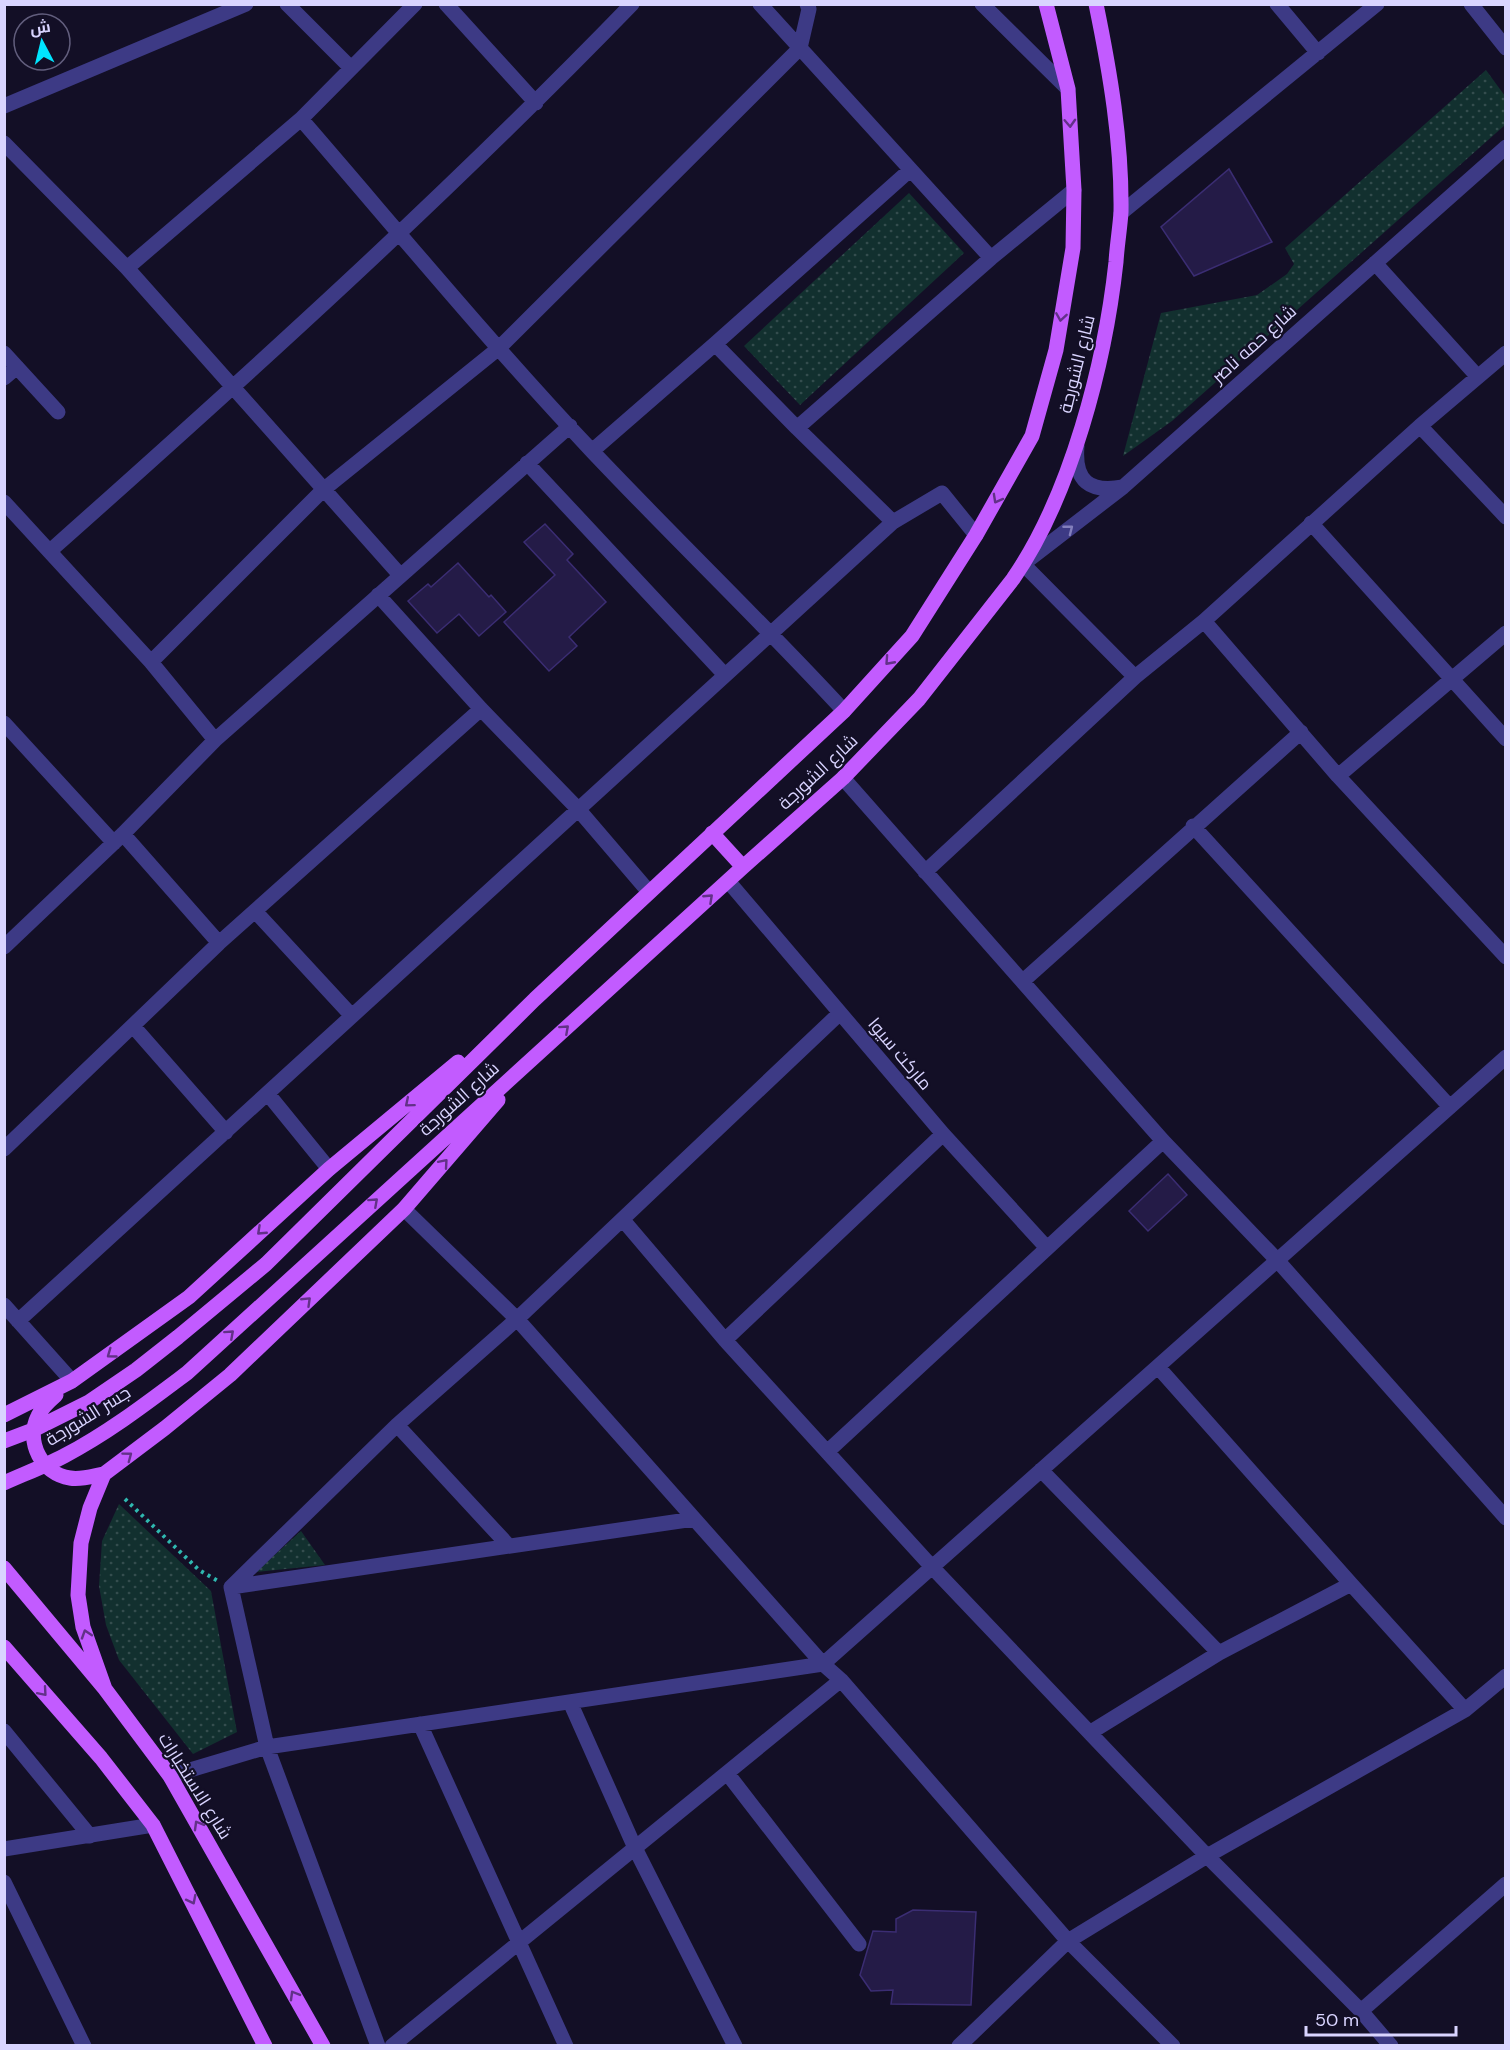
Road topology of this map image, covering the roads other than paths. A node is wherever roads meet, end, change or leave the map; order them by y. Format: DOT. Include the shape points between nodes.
graph roads {
  1 [pos="246,4"];
  2 [pos="287,4"];
  3 [pos="415,4"];
  4 [pos="446,4"];
  5 [pos="632,4"];
  6 [pos="760,4"];
  7 [pos="807,4"];
  8 [pos="982,4"];
  9 [pos="1046,4"];
  10 [pos="1096,4"];
  11 [pos="1277,4"];
  12 [pos="1377,4"];
  13 [pos="1471,4"];
  14 [pos="800,48"];
  15 [pos="1506,48"];
  16 [pos="1318,53"];
  17 [pos="351,68"];
  18 [pos="1068,89"];
  19 [pos="536,103"];
  20 [pos="4,106"];
  21 [pos="301,119"];
  22 [pos="4,143"];
  23 [pos="1506,147"];
  24 [pos="910,170"];
  25 [pos="1074,190"];
  26 [pos="1121,213"];
  27 [pos="399,233"];
  28 [pos="991,258"];
  29 [pos="1375,263"];
  30 [pos="127,268"];
  31 [pos="715,344"];
  32 [pos="499,348"];
  33 [pos="4,353"];
  34 [pos="1506,353"];
  35 [pos="17,367"];
  36 [pos="1478,377"];
  37 [pos="4,378"];
  38 [pos="233,388"];
  39 [pos="58,412"];
  40 [pos="570,426"];
  41 [pos="1420,426"];
  42 [pos="797,429"];
  43 [pos="1077,442"];
  44 [pos="592,451"];
  45 [pos="527,463"];
  46 [pos="1123,487"];
  47 [pos="323,490"];
  48 [pos="6,507"];
  49 [pos="1506,517"];
  50 [pos="893,522"];
  51 [pos="1311,524"];
  52 [pos="976,535"];
  53 [pos="50,551"];
  54 [pos="1023,564"];
  55 [pos="400,575"];
  56 [pos="378,596"];
  57 [pos="1204,621"];
  58 [pos="771,632"];
  59 [pos="1506,633"];
  60 [pos="151,662"];
  61 [pos="724,674"];
  62 [pos="1135,677"];
  63 [pos="1452,678"];
  64 [pos="481,709"];
  65 [pos="844,711"];
  66 [pos="4,723"];
  67 [pos="1301,732"];
  68 [pos="1506,739"];
  69 [pos="215,740"];
  70 [pos="1338,776"];
  71 [pos="843,778"];
  72 [pos="578,809"];
  73 [pos="1194,826"];
  74 [pos="712,833"];
  75 [pos="118,839"];
  76 [pos="743,867"];
  77 [pos="926,872"];
  78 [pos="728,881"];
  79 [pos="649,892"];
  80 [pos="255,910"];
  81 [pos="219,943"];
  82 [pos="4,947"];
  83 [pos="1506,957"];
  84 [pos="1023,981"];
  85 [pos="535,999"];
  86 [pos="840,1013"];
  87 [pos="352,1016"];
  88 [pos="133,1026"];
  89 [pos="545,1046"];
  90 [pos="1506,1057"];
  91 [pos="267,1094"];
  92 [pos="1450,1107"];
  93 [pos="226,1132"];
  94 [pos="943,1134"];
  95 [pos="1163,1141"];
  96 [pos="4,1149"];
  97 [pos="329,1169"];
  98 [pos="404,1209"];
  99 [pos="623,1220"];
  100 [pos="1047,1248"];
  101 [pos="1277,1260"];
  102 [pos="4,1305"];
  103 [pos="517,1319"];
  104 [pos="18,1321"];
  105 [pos="725,1340"];
  106 [pos="1158,1366"];
  107 [pos="187,1373"];
  108 [pos="72,1381"];
  109 [pos="4,1415"];
  110 [pos="398,1425"];
  111 [pos="4,1441"];
  112 [pos="827,1452"];
  113 [pos="1041,1470"];
  114 [pos="104,1474"];
  115 [pos="4,1483"];
  116 [pos="1506,1518"];
  117 [pos="694,1519"];
  118 [pos="508,1545"];
  119 [pos="932,1567"];
  120 [pos="4,1568"];
  121 [pos="1351,1584"];
  122 [pos="228,1586"];
  123 [pos="4,1647"];
  124 [pos="1219,1653"];
  125 [pos="823,1664"];
  126 [pos="1506,1676"];
  127 [pos="841,1680"];
  128 [pos="105,1689"];
  129 [pos="570,1702"];
  130 [pos="1465,1710"];
  131 [pos="420,1724"];
  132 [pos="4,1731"];
  133 [pos="1091,1732"];
  134 [pos="267,1747"];
  135 [pos="727,1773"];
  136 [pos="170,1776"];
  137 [pos="153,1825"];
  138 [pos="90,1836"];
  139 [pos="635,1848"];
  140 [pos="4,1849"];
  141 [pos="1207,1856"];
  142 [pos="4,1882"];
  143 [pos="1506,1884"];
  144 [pos="520,1941"];
  145 [pos="1068,1941"];
  146 [pos="859,1944"];
  147 [pos="1361,2011"];
  148 [pos="84,2046"];
  149 [pos="265,2046"];
  150 [pos="323,2046"];
  151 [pos="378,2046"];
  152 [pos="392,2046"];
  153 [pos="567,2046"];
  154 [pos="735,2046"];
  155 [pos="959,2046"];
  156 [pos="1173,2046"];
  157 [pos="1391,2046"];
  1 -- 20 [label="street"];
  2 -- 17 [label="street"];
  3 -- 17 [label="street"];
  4 -- 19 [label="street"];
  5 -- 19 [label="street"];
  6 -- 14 [label="street"];
  7 -- 14 [label="street"];
  8 -- 18 [label="street"];
  9 -- 18 [label="main road"];
  10 -- 26 [label="main road, شارع الشورجة" via="1109,64"];
  11 -- 16 [label="street"];
  12 -- 16 [label="street"];
  13 -- 15 [label="street"];
  14 -- 24 [label="street"];
  14 -- 32 [label="street"];
  16 -- 26 [label="street"];
  17 -- 21 [label="street"];
  18 -- 25 [label="main road, one-way"];
  19 -- 27 [label="street"];
  21 -- 27 [label="street"];
  21 -- 30 [label="street"];
  22 -- 30 [label="street"];
  23 -- 29 [label="street, شارع حمه ناصر"];
  24 -- 28 [label="street"];
  24 -- 31 [label="street"];
  25 -- 28 [label="street"];
  25 -- 52 [label="main road, one-way" via="1073,248 1056,350 1032,436"];
  26 -- 43 [label="main road, شارع الشورجة" via="1111,304"];
  27 -- 32 [label="street"];
  27 -- 38 [label="street"];
  28 -- 42 [label="street"];
  29 -- 36 [label="street"];
  29 -- 46 [label="street, شارع حمه ناصر"];
  30 -- 38 [label="street"];
  31 -- 42 [label="street"];
  31 -- 44 [label="street"];
  32 -- 40 [label="street"];
  32 -- 47 [label="street"];
  33 -- 35 [label="street"];
  34 -- 36 [label="street"];
  35 -- 37 [label="street"];
  35 -- 39 [label="street"];
  36 -- 41 [label="street"];
  38 -- 47 [label="street"];
  38 -- 53 [label="street"];
  40 -- 44 [label="street"];
  40 -- 45 [label="street"];
  41 -- 49 [label="street"];
  41 -- 51 [label="street"];
  42 -- 50 [label="street"];
  43 -- 46 [label="street" via="1079,473 1085,482 1099,489"];
  43 -- 54 [label="main road, شارع الشورجة" via="1051,512"];
  44 -- 58 [label="street"];
  45 -- 55 [label="street"];
  45 -- 61 [label="street"];
  54 -- 46 [label="street, شارع حمه ناصر, one-way"];
  47 -- 55 [label="street"];
  47 -- 60 [label="street"];
  48 -- 53 [label="street"];
  50 -- 52 [label="street" via="942,493"];
  50 -- 58 [label="street"];
  51 -- 57 [label="street"];
  51 -- 63 [label="street"];
  52 -- 65 [label="main road, one-way" via="912,636"];
  53 -- 60 [label="street"];
  54 -- 62 [label="street"];
  54 -- 71 [label="main road, شارع الشورجة" via="919,699"];
  55 -- 56 [label="street"];
  56 -- 64 [label="street"];
  56 -- 69 [label="street"];
  57 -- 62 [label="street"];
  57 -- 67 [label="street"];
  58 -- 61 [label="street"];
  58 -- 65 [label="street"];
  59 -- 63 [label="street"];
  60 -- 69 [label="street"];
  61 -- 72 [label="street"];
  62 -- 77 [label="street"];
  63 -- 68 [label="street"];
  63 -- 70 [label="street"];
  64 -- 72 [label="street"];
  64 -- 80 [label="street"];
  65 -- 74 [label="main road"];
  66 -- 75 [label="street"];
  67 -- 70 [label="street"];
  67 -- 73 [label="street"];
  69 -- 75 [label="street"];
  70 -- 83 [label="street"];
  71 -- 76 [label="main road, شارع الشورجة"];
  71 -- 77 [label="street"];
  72 -- 79 [label="street"];
  72 -- 87 [label="street"];
  73 -- 84 [label="street"];
  73 -- 92 [label="street"];
  74 -- 76 [label="main road"];
  74 -- 79 [label="main road"];
  75 -- 81 [label="street"];
  75 -- 82 [label="street"];
  76 -- 78 [label="main road, شارع الشورجة"];
  77 -- 84 [label="street"];
  78 -- 86 [label="street, مارکت سیوا"];
  89 -- 78 [label="main road, شارع الشورجة, one-way"];
  79 -- 85 [label="main road"];
  80 -- 81 [label="street"];
  80 -- 87 [label="street"];
  81 -- 88 [label="street"];
  84 -- 95 [label="street"];
  85 -- 97 [label="main road, one-way"];
  85 -- 111 [label="main road, جسر الشورجة" via="266,1264 136,1370 89,1402"];
  86 -- 94 [label="street, مارکت سیوا"];
  86 -- 99 [label="street"];
  87 -- 91 [label="street"];
  88 -- 93 [label="street"];
  88 -- 96 [label="street"];
  98 -- 89 [label="main road, one-way"];
  107 -- 89 [label="main road, شارع الشورجة, one-way"];
  90 -- 92 [label="street"];
  91 -- 93 [label="street"];
  91 -- 97 [label="street"];
  92 -- 101 [label="street"];
  93 -- 104 [label="street"];
  94 -- 100 [label="street, مارکت سیوا"];
  94 -- 105 [label="street"];
  95 -- 100 [label="street"];
  95 -- 101 [label="street"];
  97 -- 108 [label="main road, one-way" via="189,1297"];
  98 -- 103 [label="street"];
  114 -- 98 [label="main road, one-way" via="230,1375"];
  99 -- 103 [label="street"];
  99 -- 105 [label="street"];
  100 -- 112 [label="street"];
  101 -- 106 [label="street"];
  101 -- 116 [label="street"];
  102 -- 104 [label="street"];
  103 -- 110 [label="street"];
  103 -- 117 [label="street"];
  104 -- 108 [label="street"];
  105 -- 112 [label="street"];
  106 -- 113 [label="street"];
  106 -- 121 [label="street"];
  107 -- 115 [label="main road, جسر الشورجة" via="64,1456"];
  108 -- 109 [label="main road"];
  108 -- 114 [label="main road" via="39,1413 33,1433 37,1453 50,1469 69,1478"];
  110 -- 118 [label="street"];
  110 -- 122 [label="street"];
  112 -- 119 [label="street"];
  113 -- 119 [label="street"];
  113 -- 124 [label="street"];
  128 -- 114 [label="main road, one-way" via="83,1627 78,1595 81,1543"];
  117 -- 118 [label="street"];
  117 -- 125 [label="street"];
  118 -- 122 [label="street"];
  119 -- 125 [label="street"];
  119 -- 133 [label="street"];
  120 -- 128 [label="main road, شارع الاستخبارات"];
  121 -- 124 [label="street"];
  121 -- 130 [label="street"];
  122 -- 134 [label="street"];
  123 -- 137 [label="main road, one-way" via="101,1758"];
  124 -- 133 [label="street"];
  125 -- 127 [label="street"];
  125 -- 129 [label="street"];
  126 -- 130 [label="street"];
  127 -- 135 [label="street"];
  127 -- 145 [label="street"];
  128 -- 136 [label="main road, شارع الاستخبارات"];
  129 -- 131 [label="street"];
  129 -- 139 [label="street"];
  130 -- 141 [label="street"];
  131 -- 134 [label="street"];
  131 -- 144 [label="street"];
  132 -- 138 [label="street"];
  133 -- 141 [label="street"];
  134 -- 136 [label="street"];
  134 -- 151 [label="street"];
  135 -- 139 [label="street"];
  135 -- 146 [label="street"];
  150 -- 136 [label="main road, شارع الاستخبارات, one-way"];
  137 -- 138 [label="street"];
  137 -- 149 [label="main road, one-way"];
  138 -- 140 [label="street"];
  139 -- 144 [label="street"];
  139 -- 154 [label="street"];
  141 -- 145 [label="street"];
  141 -- 147 [label="street"];
  142 -- 148 [label="street"];
  143 -- 147 [label="street"];
  144 -- 152 [label="street"];
  144 -- 153 [label="street"];
  145 -- 155 [label="street"];
  145 -- 156 [label="street"];
  147 -- 157 [label="street"];
}
